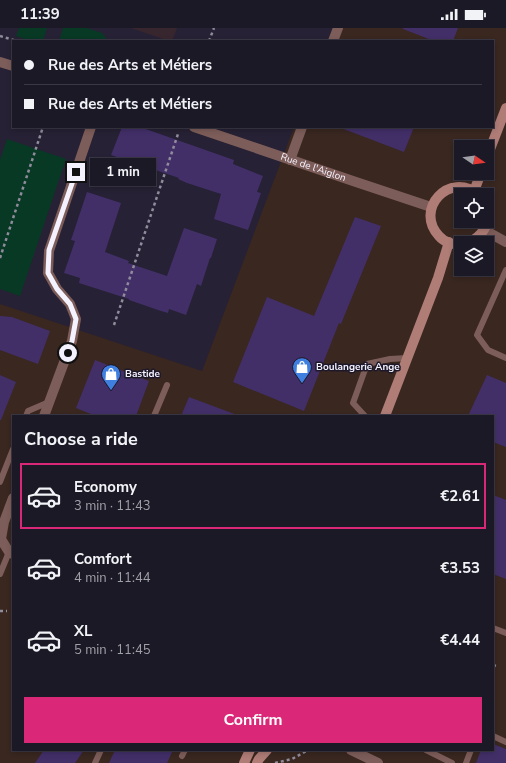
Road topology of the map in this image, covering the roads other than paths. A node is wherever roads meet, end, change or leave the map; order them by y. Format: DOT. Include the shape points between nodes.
graph roads {
  1 [pos="338,28"];
  2 [pos="333,40"];
  3 [pos="0,62"];
  4 [pos="12,66"];
  5 [pos="506,108"];
  6 [pos="91,128"];
  7 [pos="197,128"];
  8 [pos="302,128"];
  9 [pos="494,140"];
  10 [pos="290,160"];
  11 [pos="468,188"];
  12 [pos="432,207"];
  13 [pos="484,230"];
  14 [pos="480,236"];
  15 [pos="449,242"];
  16 [pos="506,242"];
  17 [pos="454,243"];
  18 [pos="506,270"];
  19 [pos="408,358"];
  20 [pos="506,358"];
  21 [pos="167,385"];
  22 [pos="49,402"];
  23 [pos="26,415"];
  24 [pos="44,415"];
  25 [pos="154,415"];
  26 [pos="364,415"];
  27 [pos="387,415"];
  28 [pos="12,452"];
  29 [pos="0,482"];
  30 [pos="12,500"];
  31 [pos="2,518"];
  32 [pos="11,553"];
  33 [pos="0,574"];
  34 [pos="494,628"];
  35 [pos="506,634"];
  36 [pos="494,736"];
  37 [pos="506,742"];
  38 [pos="101,751"];
  39 [pos="250,751"];
  40 [pos="266,751"];
  41 [pos="353,751"];
  42 [pos="428,751"];
  43 [pos="471,751"];
  44 [pos="95,763"];
  45 [pos="244,763"];
  46 [pos="257,763"];
  47 [pos="378,763"];
  48 [pos="452,763"];
  49 [pos="466,763"];
  1 -- 2 [label="street"];
  3 -- 4 [label="street"];
  5 -- 9 [label="main road"];
  6 -- 22 [label="street" via="49,250 48,273 70,304 76,319 72,341"];
  7 -- 10 [label="street, Rue de l'Aiglon"];
  8 -- 10 [label="street"];
  10 -- 12 [label="street, Rue de l'Aiglon"];
  11 -- 12 [label="main road" via="449,188 435,199"];
  12 -- 15 [label="main road" via="430,216 435,232"];
  13 -- 14 [label="main road"];
  13 -- 16 [label="street"];
  15 -- 17 [label="main road"];
  15 -- 19 [label="main road"];
  18 -- 20 [label="lane" via="478,335 488,350"];
  19 -- 26 [label="lane" via="367,364 353,403"];
  19 -- 27 [label="main road"];
  21 -- 25 [label="lane"];
  22 -- 23 [label="lane" via="28,411"];
  22 -- 24 [label="street"];
  28 -- 29 [label="lane"];
  30 -- 31 [label="street"];
  31 -- 32 [label="street" via="1,539"];
  32 -- 33 [label="lane"];
  34 -- 35 [label="lane"];
  36 -- 37 [label="lane"];
  38 -- 44 [label="lane"];
  39 -- 45 [label="main road"];
  40 -- 46 [label="main road"];
  41 -- 47 [label="street"];
  42 -- 48 [label="lane"];
  43 -- 49 [label="lane"];
}
